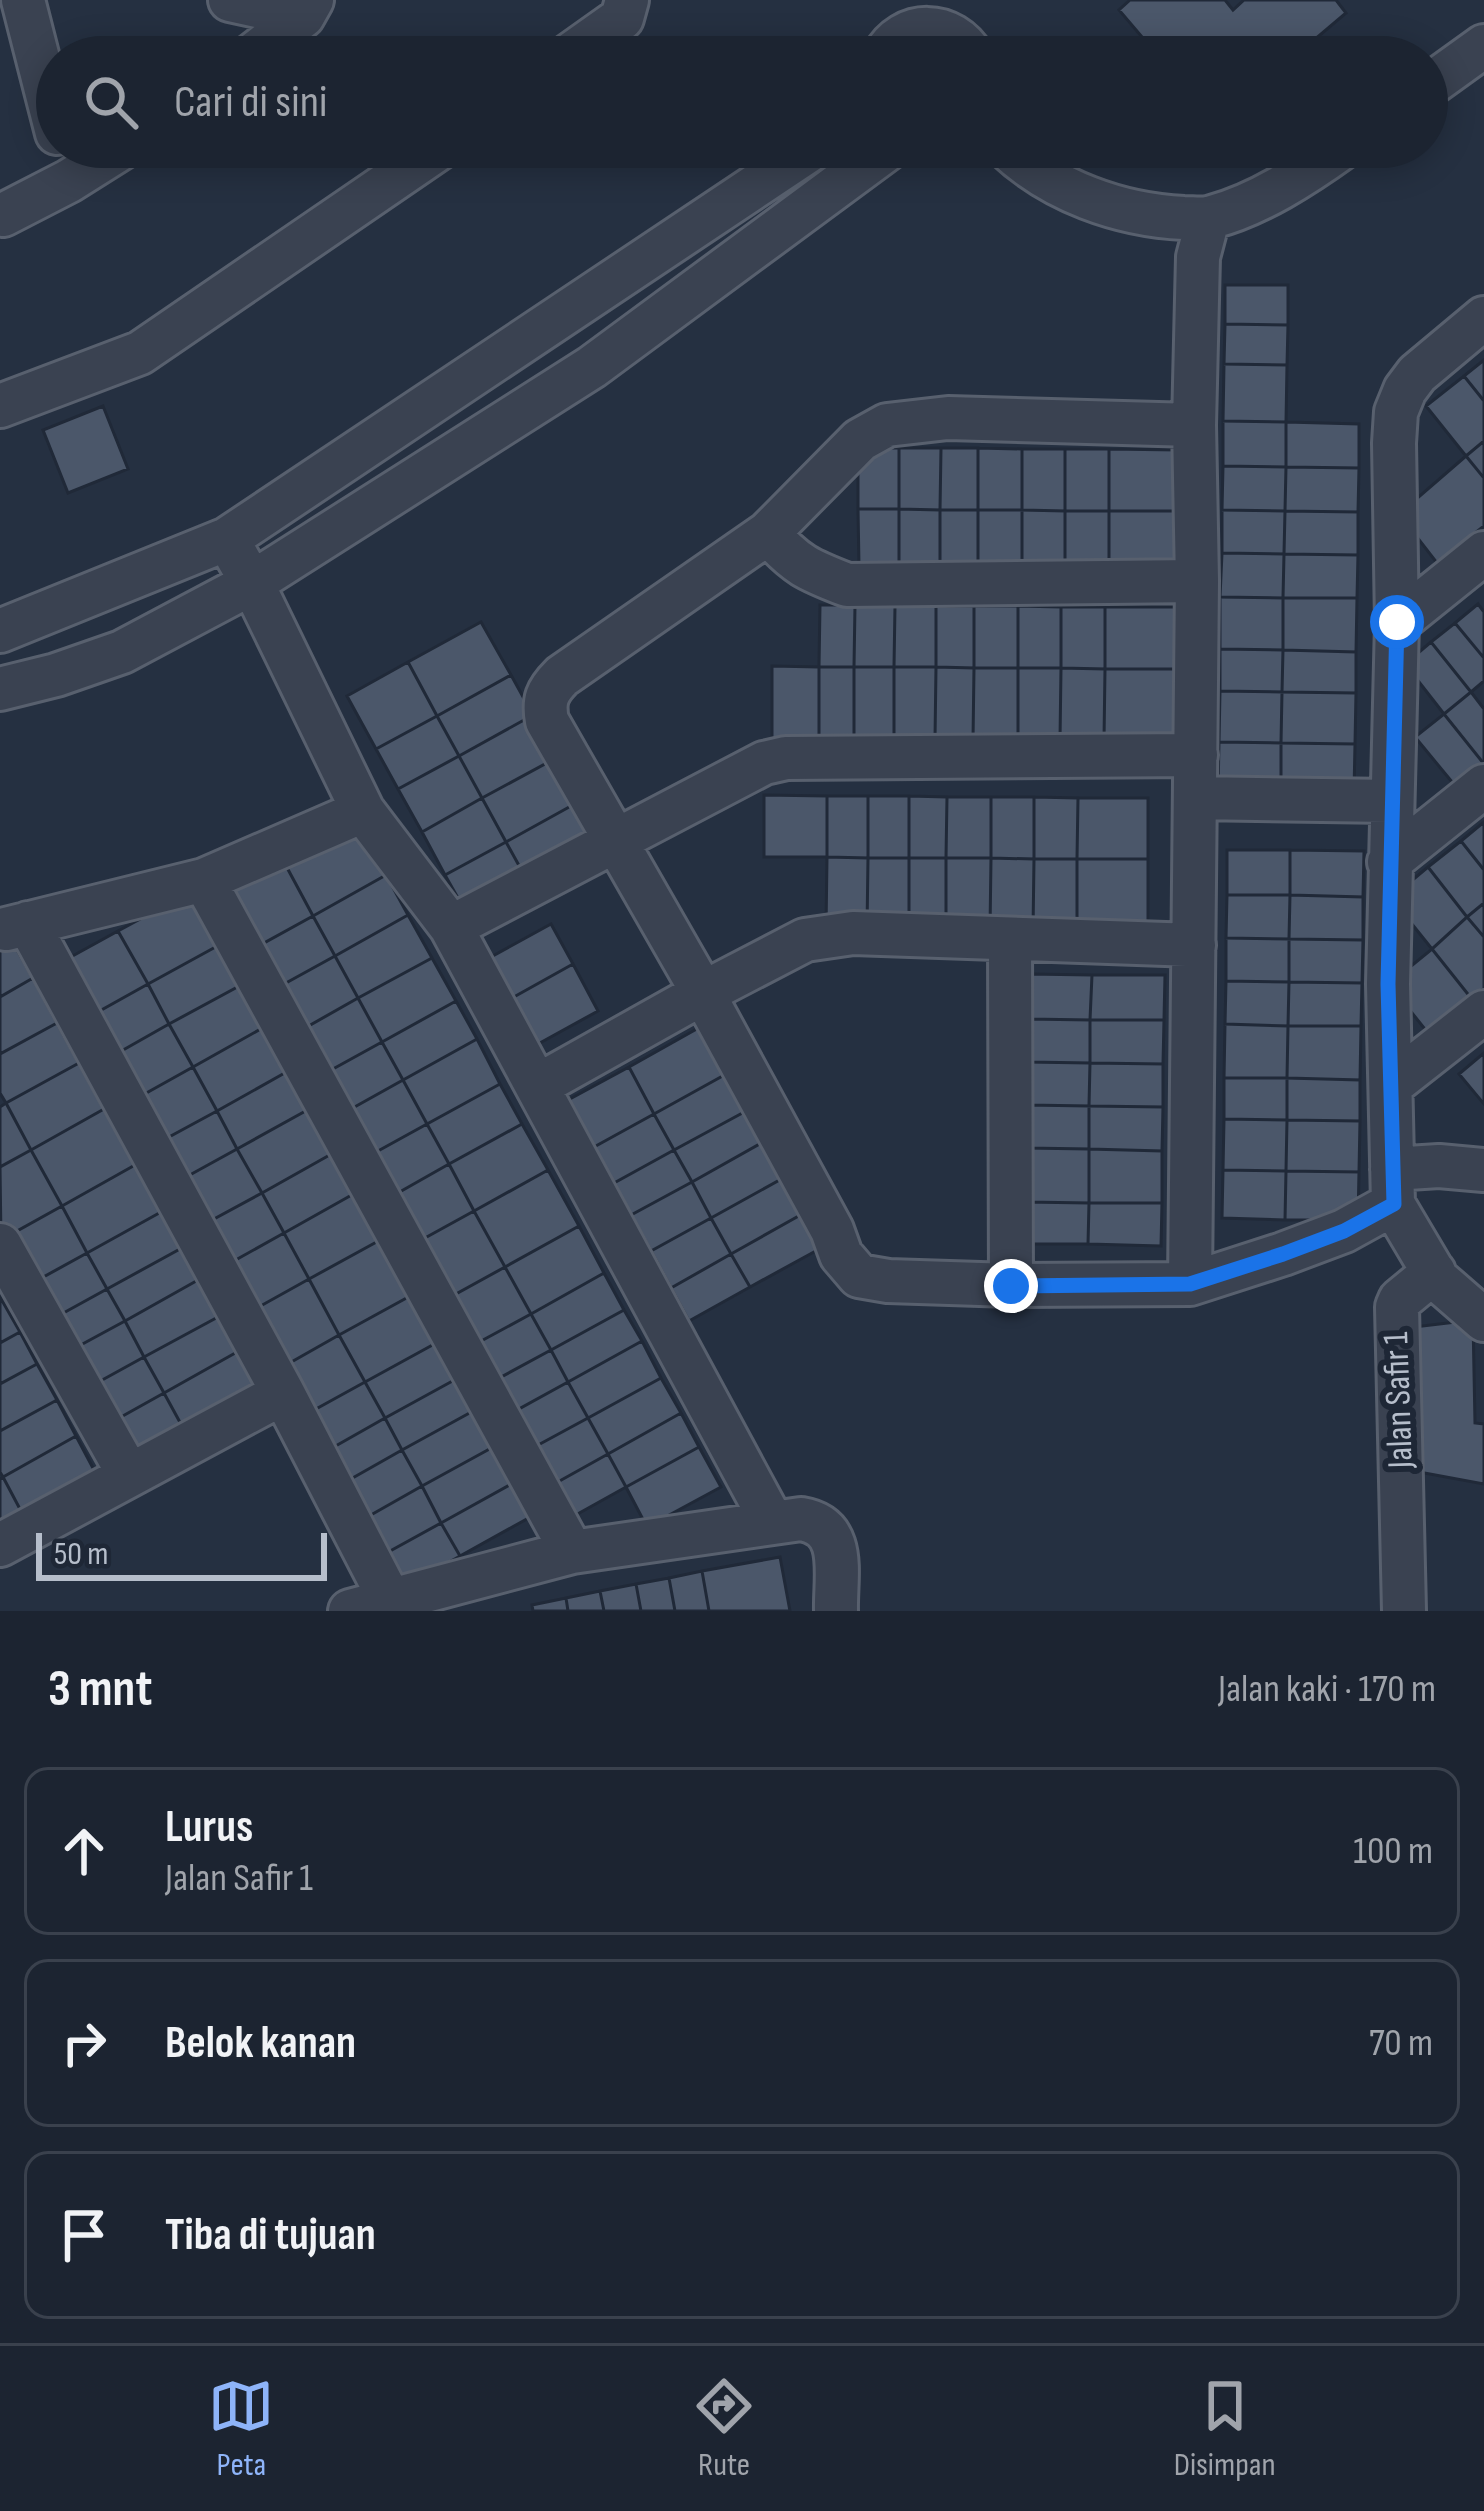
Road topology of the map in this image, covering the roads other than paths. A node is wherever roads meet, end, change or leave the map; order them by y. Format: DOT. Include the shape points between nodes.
graph roads {
  1 [pos="23,0"];
  2 [pos="230,0"];
  3 [pos="627,0"];
  4 [pos="308,8"];
  5 [pos="895,30"];
  6 [pos="275,36"];
  7 [pos="597,36"];
  8 [pos="956,36"];
  9 [pos="1484,46"];
  10 [pos="36,51"];
  11 [pos="1448,72"];
  12 [pos="60,168"];
  13 [pos="410,168"];
  14 [pos="783,168"];
  15 [pos="862,168"];
  16 [pos="1028,168"];
  17 [pos="1310,168"];
  18 [pos="3,215"];
  19 [pos="1208,219"];
  20 [pos="1484,318"];
  21 [pos="0,406"];
  22 [pos="1194,425"];
  23 [pos="768,533"];
  24 [pos="227,539"];
  25 [pos="1484,553"];
  26 [pos="1197,581"];
  27 [pos="252,583"];
  28 [pos="1397,622"];
  29 [pos="0,631"];
  30 [pos="0,689"];
  31 [pos="1196,755"];
  32 [pos="1484,785"];
  33 [pos="1195,797"];
  34 [pos="1391,801"];
  35 [pos="363,812"];
  36 [pos="617,840"];
  37 [pos="1389,862"];
  38 [pos="204,880"];
  39 [pos="14,927"];
  40 [pos="452,927"];
  41 [pos="1010,939"];
  42 [pos="1194,945"];
  43 [pos="703,993"];
  44 [pos="1484,1012"];
  45 [pos="1391,1085"];
  46 [pos="537,1086"];
  47 [pos="1484,1170"];
  48 [pos="1393,1186"];
  49 [pos="0,1245"];
  50 [pos="1434,1272"];
  51 [pos="1190,1284"];
  52 [pos="1011,1286"];
  53 [pos="1484,1320"];
  54 [pos="283,1393"];
  55 [pos="129,1475"];
  56 [pos="772,1522"];
  57 [pos="0,1544"];
  58 [pos="572,1552"];
  59 [pos="371,1606"];
  60 [pos="836,1611"];
  61 [pos="1404,1611"];
  1 -- 10 [label="street"];
  2 -- 4 [label="street"];
  3 -- 7 [label="street" via="622,18"];
  4 -- 6 [label="street"];
  5 -- 8 [label="street"];
  9 -- 11 [label="street"];
  12 -- 18 [label="street"];
  13 -- 21 [label="street" via="140,353"];
  14 -- 24 [label="street"];
  15 -- 27 [label="street" via="592,367"];
  16 -- 19 [label="street" via="1106,206"];
  17 -- 19 [label="street"];
  19 -- 22 [label="street" via="1198,257"];
  20 -- 28 [label="street" via="1417,374 1396,412"];
  22 -- 23 [label="street" via="948,418 887,425 860,440"];
  22 -- 26 [label="street"];
  23 -- 26 [label="street" via="790,559 847,585"];
  23 -- 36 [label="street" via="548,691 547,721"];
  24 -- 27 [label="street"];
  24 -- 29 [label="street"];
  25 -- 28 [label="street"];
  26 -- 31 [label="street"];
  27 -- 30 [label="street" via="122,652"];
  27 -- 35 [label="street"];
  28 -- 34 [label="street"];
  31 -- 33 [label="street"];
  31 -- 36 [label="street" via="785,758 742,772"];
  32 -- 37 [label="street"];
  33 -- 34 [label="street"];
  33 -- 42 [label="street"];
  34 -- 37 [label="street"];
  35 -- 38 [label="street"];
  35 -- 40 [label="street"];
  36 -- 40 [label="street"];
  36 -- 43 [label="street"];
  37 -- 45 [label="street"];
  38 -- 39 [label="street"];
  38 -- 58 [label="street"];
  39 -- 54 [label="street"];
  40 -- 46 [label="street"];
  41 -- 42 [label="street"];
  41 -- 43 [label="street" via="828,935"];
  41 -- 52 [label="street"];
  42 -- 51 [label="street"];
  43 -- 46 [label="street"];
  43 -- 52 [label="street" via="859,1276"];
  44 -- 45 [label="street"];
  45 -- 48 [label="street"];
  46 -- 56 [label="street"];
  47 -- 48 [label="street" via="1439,1166"];
  48 -- 50 [label="street" via="1410,1236"];
  48 -- 51 [label="street" via="1344,1231"];
  49 -- 55 [label="street"];
  50 -- 53 [label="street"];
  50 -- 61 [label="street, Jalan Safir 1" via="1396,1307"];
  51 -- 52 [label="street"];
  54 -- 55 [label="street"];
  54 -- 59 [label="street"];
  55 -- 57 [label="street"];
  56 -- 58 [label="street"];
  56 -- 60 [label="street" via="801,1519 827,1529"];
  58 -- 59 [label="street"];
}
